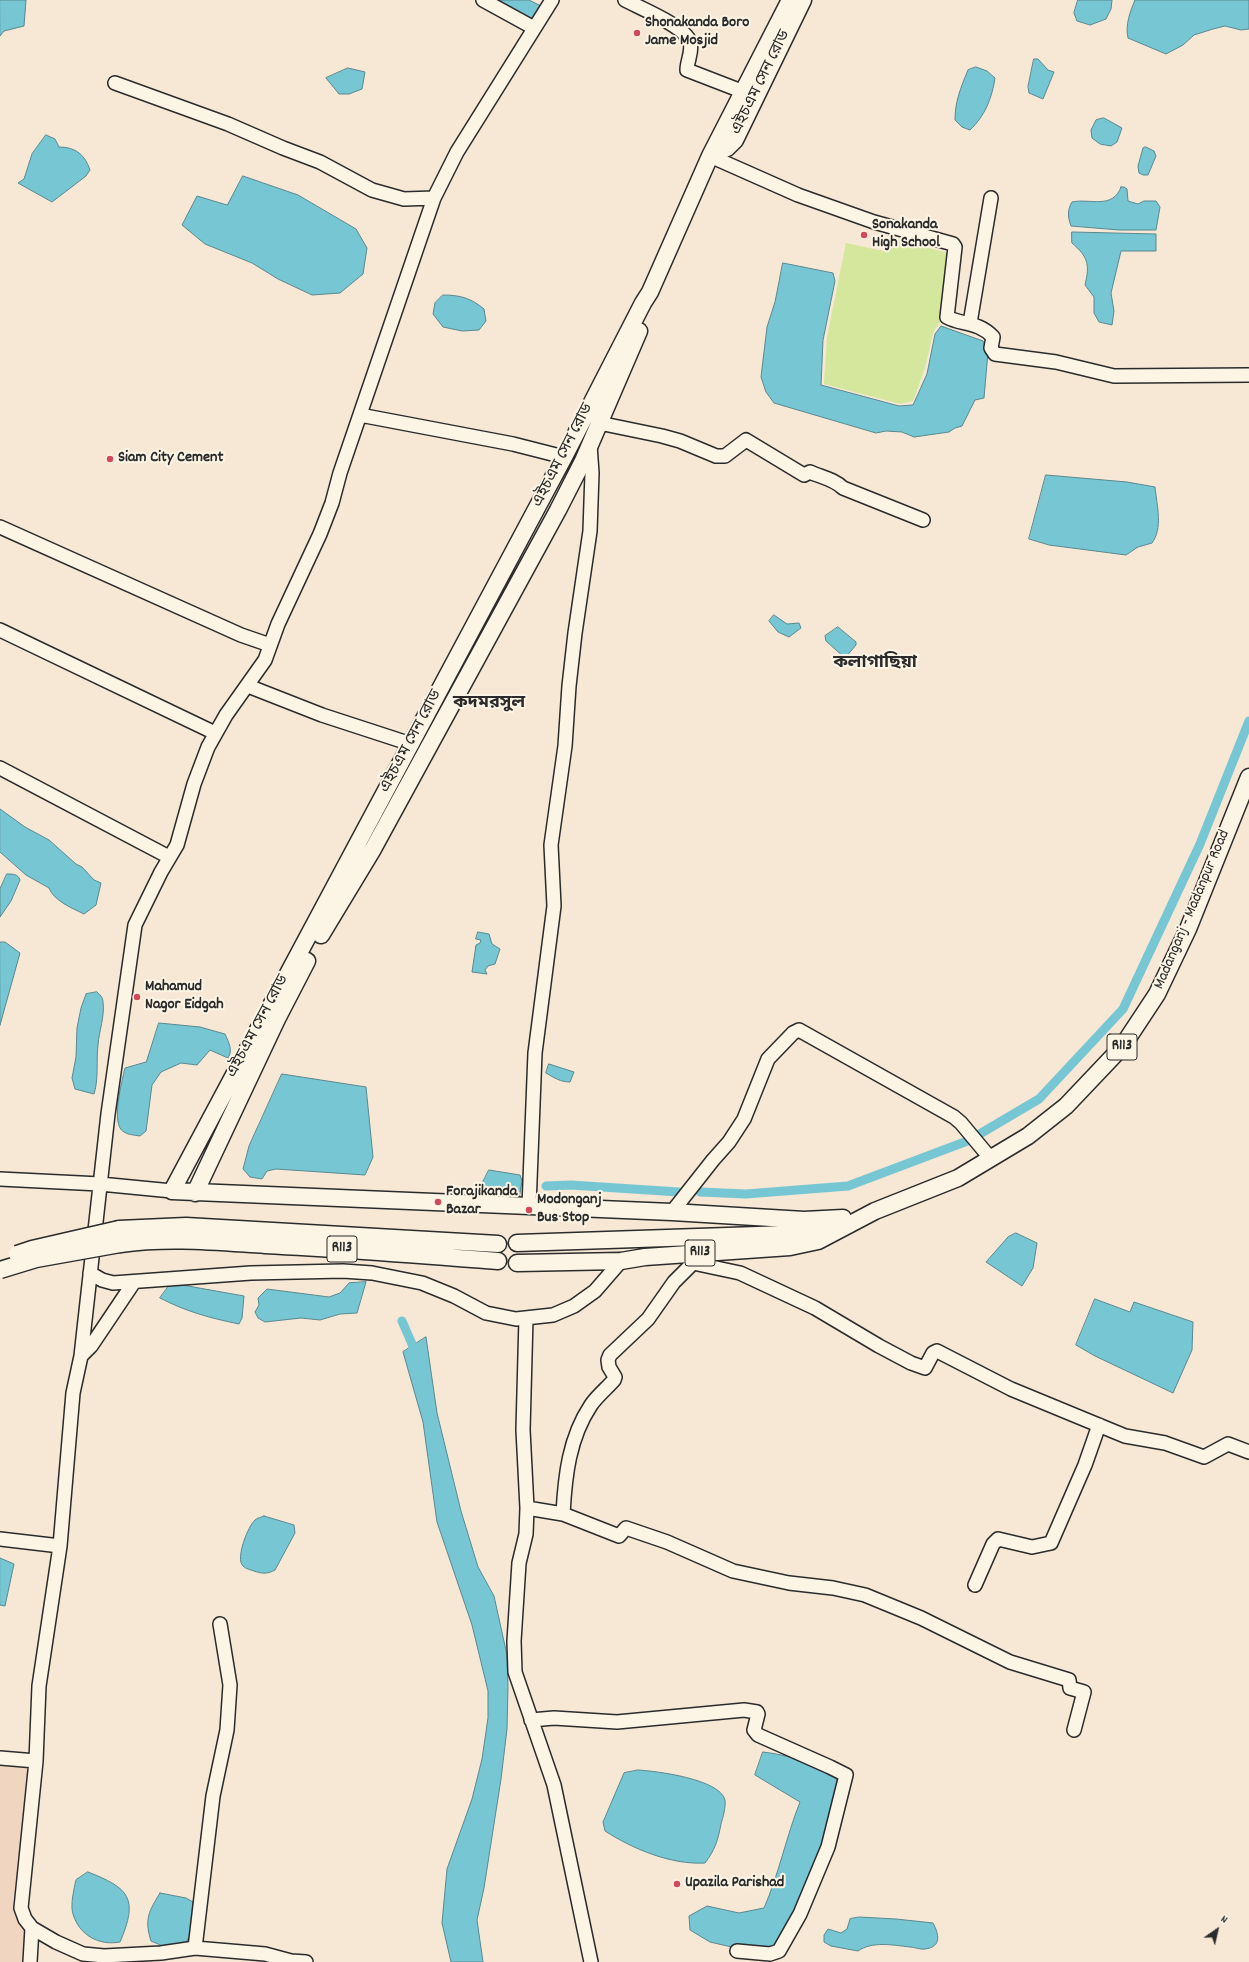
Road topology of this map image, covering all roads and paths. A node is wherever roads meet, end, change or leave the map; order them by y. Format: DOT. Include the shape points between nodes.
graph roads {
  1 [pos="484,0"];
  2 [pos="552,0"];
  3 [pos="625,0"];
  4 [pos="790,0"];
  5 [pos="803,0"];
  6 [pos="534,28"];
  7 [pos="115,83"];
  8 [pos="744,92"];
  9 [pos="710,156"];
  10 [pos="434,198"];
  11 [pos="991,198"];
  12 [pos="650,292"];
  13 [pos="970,323"];
  14 [pos="1249,375"];
  15 [pos="360,415"];
  16 [pos="579,428"];
  17 [pos="594,434"];
  18 [pos="564,457"];
  19 [pos="923,520"];
  20 [pos="0,527"];
  21 [pos="0,630"];
  22 [pos="270,645"];
  23 [pos="248,686"];
  24 [pos="215,734"];
  25 [pos="411,744"];
  26 [pos="0,768"];
  27 [pos="1249,777"];
  28 [pos="169,857"];
  29 [pos="991,1159"];
  30 [pos="0,1179"];
  31 [pos="100,1184"];
  32 [pos="172,1190"];
  33 [pos="195,1193"];
  34 [pos="530,1206"];
  35 [pos="875,1211"];
  36 [pos="672,1212"];
  37 [pos="843,1218"];
  38 [pos="186,1233"];
  39 [pos="120,1237"];
  40 [pos="517,1243"];
  41 [pos="498,1244"];
  42 [pos="0,1260"];
  43 [pos="621,1261"];
  44 [pos="498,1262"];
  45 [pos="517,1263"];
  46 [pos="0,1270"];
  47 [pos="90,1273"];
  48 [pos="134,1282"];
  49 [pos="526,1318"];
  50 [pos="81,1356"];
  51 [pos="1099,1425"];
  52 [pos="1249,1452"];
  53 [pos="527,1508"];
  54 [pos="563,1514"];
  55 [pos="0,1539"];
  56 [pos="60,1546"];
  57 [pos="975,1585"];
  58 [pos="220,1624"];
  59 [pos="531,1720"];
  60 [pos="1074,1730"];
  61 [pos="0,1758"];
  62 [pos="36,1761"];
  63 [pos="32,1928"];
  64 [pos="195,1948"];
  65 [pos="737,1951"];
  66 [pos="126,1958"];
  67 [pos="30,1962"];
  68 [pos="306,1962"];
  69 [pos="591,1962"];
  1 -- 6 [label="street"];
  2 -- 6 [label="street"];
  3 -- 8 [label="street" via="668,20 688,38 691,48 687,70"];
  4 -- 8 [label="main road, এইচএম সেন রোড"];
  5 -- 9 [label="main road, এইচএম সেন রোড" via="734,140 727,148"];
  6 -- 10 [label="street" via="457,152"];
  7 -- 10 [label="street" via="228,124 320,162 372,190 404,199"];
  8 -- 9 [label="main road, এইচএম সেন রোড"];
  9 -- 12 [label="main road, এইচএম সেন রোড"];
  9 -- 13 [label="street" via="798,195 874,222 953,244 955,247 947,317"];
  10 -- 15 [label="street"];
  11 -- 13 [label="street"];
  12 -- 16 [label="main road, এইচএম সেন রোড"];
  12 -- 17 [label="main road, এইচএম সেন রোড" via="650,306"];
  13 -- 14 [label="street" via="992,336 991,348 995,354 1056,362 1114,376"];
  15 -- 18 [label="street" via="513,444"];
  15 -- 22 [label="street" via="332,503"];
  16 -- 17 [label="main road"];
  16 -- 18 [label="main road, এইচএম সেন রোড"];
  17 -- 19 [label="street" via="662,436 716,456 725,456 746,440 804,475 810,472 899,512"];
  17 -- 33 [label="main road, এইচএম সেন রোড" via="558,510 424,757 373,849 322,932 277,1019"];
  17 -- 34 [label="street" via="590,531 575,633 565,746 551,845 554,906 535,1053"];
  18 -- 25 [label="main road, এইচএম সেন রোড"];
  20 -- 22 [label="street" via="241,636"];
  21 -- 24 [label="street"];
  22 -- 23 [label="street" via="265,660"];
  23 -- 24 [label="street"];
  23 -- 25 [label="street" via="322,715"];
  24 -- 28 [label="street" via="194,784 177,845"];
  25 -- 32 [label="main road, এইচএম সেন রোড"];
  26 -- 28 [label="street"];
  27 -- 29 [label="main road, Madanganj - Madanpur Road / R113" via="1188,929 1160,988 1122,1047 1066,1106 1028,1136"];
  28 -- 31 [label="street" via="135,925 108,1106"];
  29 -- 35 [label="main road, Madanganj - Madanpur Road / R113" via="958,1178"];
  29 -- 36 [label="street" via="954,1117 799,1030 768,1059 744,1119 729,1142"];
  30 -- 31 [label="street"];
  31 -- 32 [label="street"];
  31 -- 47 [label="street"];
  32 -- 33 [label="main road"];
  33 -- 34 [label="main road"];
  34 -- 36 [label="main road"];
  35 -- 37 [label="main road, Madanganj - Madanpur Road / R113"];
  35 -- 43 [label="main road, Madanganj - Madanpur Road / R113" via="823,1239 790,1247 645,1257"];
  36 -- 37 [label="main road" via="804,1220"];
  37 -- 40 [label="main road, Madanganj - Madanpur Road / R113" via="788,1234"];
  38 -- 39 [label="main road" via="146,1240"];
  38 -- 41 [label="main road, R113"];
  38 -- 44 [label="main road, R113"];
  39 -- 42 [label="main road, bridge" via="32,1249"];
  39 -- 46 [label="main road, bridge"];
  43 -- 45 [label="main road, Madanganj - Madanpur Road / R113"];
  43 -- 49 [label="street" via="595,1291 574,1306 552,1315"];
  47 -- 48 [label="street" via="113,1283"];
  47 -- 50 [label="street"];
  48 -- 49 [label="street" via="251,1273 372,1272 422,1283 486,1313 516,1319"];
  48 -- 50 [label="street" via="91,1346"];
  49 -- 53 [label="street" via="523,1430"];
  50 -- 56 [label="street" via="73,1393"];
  51 -- 52 [label="street" via="1125,1436 1165,1443 1204,1457 1228,1444"];
  51 -- 54 [label="street" via="1011,1389 937,1351 933,1353 925,1368 880,1346 815,1308 740,1273 693,1263 674,1282 648,1319 610,1355 609,1367 615,1376 614,1380 580,1422 567,1462"];
  51 -- 57 [label="street" via="1085,1465 1051,1543 1032,1547 998,1539 993,1544"];
  53 -- 54 [label="street"];
  53 -- 59 [label="street" via="526,1534 519,1563 514,1664"];
  54 -- 60 [label="street" via="619,1536 626,1528 667,1542 733,1571 865,1595 1010,1662 1069,1680 1070,1688 1084,1692"];
  55 -- 56 [label="street"];
  56 -- 62 [label="street" via="38,1686"];
  58 -- 64 [label="street" via="230,1685 226,1730 213,1796"];
  59 -- 65 [label="street" via="554,1718 617,1722 753,1711 758,1714 754,1730 758,1735 846,1775 828,1847 800,1914 780,1951 770,1954"];
  59 -- 69 [label="street" via="554,1785"];
  61 -- 62 [label="street"];
  62 -- 63 [label="street" via="21,1908"];
  63 -- 66 [label="street" via="83,1954"];
  63 -- 67 [label="street"];
  64 -- 66 [label="street"];
  64 -- 68 [label="street" via="265,1954"];
}
